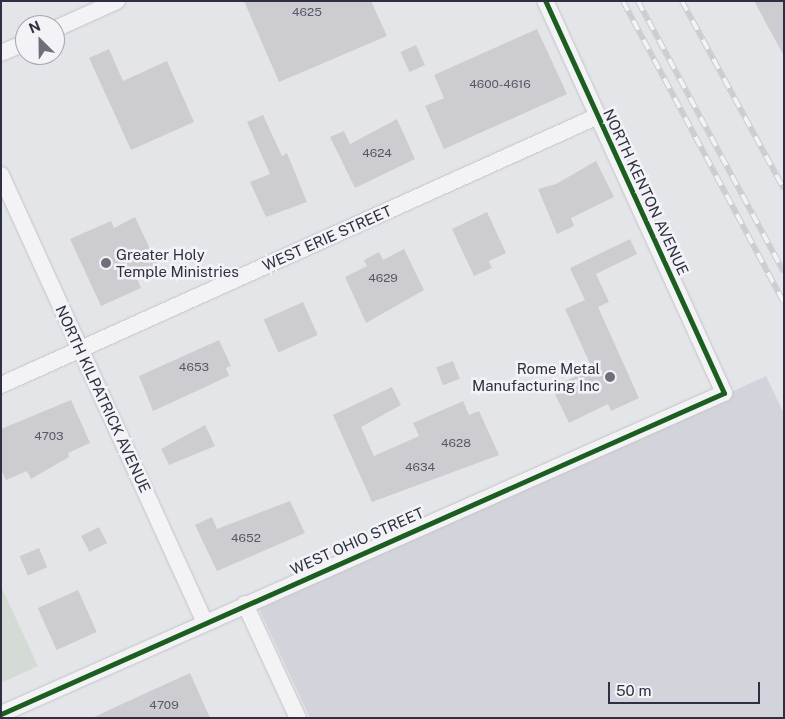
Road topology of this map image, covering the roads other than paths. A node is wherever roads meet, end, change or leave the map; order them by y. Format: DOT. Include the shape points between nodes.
graph roads {
  1 [pos="117,1"];
  2 [pos="545,1"];
  3 [pos="65,24"];
  4 [pos="15,48"];
  5 [pos="1,54"];
  6 [pos="598,116"];
  7 [pos="1,175"];
  8 [pos="81,350"];
  9 [pos="1,385"];
  10 [pos="724,393"];
  11 [pos="246,604"];
  12 [pos="205,622"];
  13 [pos="1,714"];
  14 [pos="298,718"];
  1 -- 3 [label="street"];
  2 -- 6 [label="street, NORTH KENTON AVENUE"];
  4 -- 5 [label="street"];
  6 -- 8 [label="street, WEST ERIE STREET"];
  6 -- 10 [label="street, NORTH KENTON AVENUE"];
  7 -- 8 [label="street, NORTH KILPATRICK AVENUE"];
  8 -- 9 [label="street, WEST ERIE STREET"];
  8 -- 12 [label="street, NORTH KILPATRICK AVENUE"];
  10 -- 11 [label="street, WEST OHIO STREET"];
  11 -- 12 [label="street, WEST OHIO STREET"];
  11 -- 14 [label="street"];
  12 -- 13 [label="street, WEST OHIO STREET"];
}
